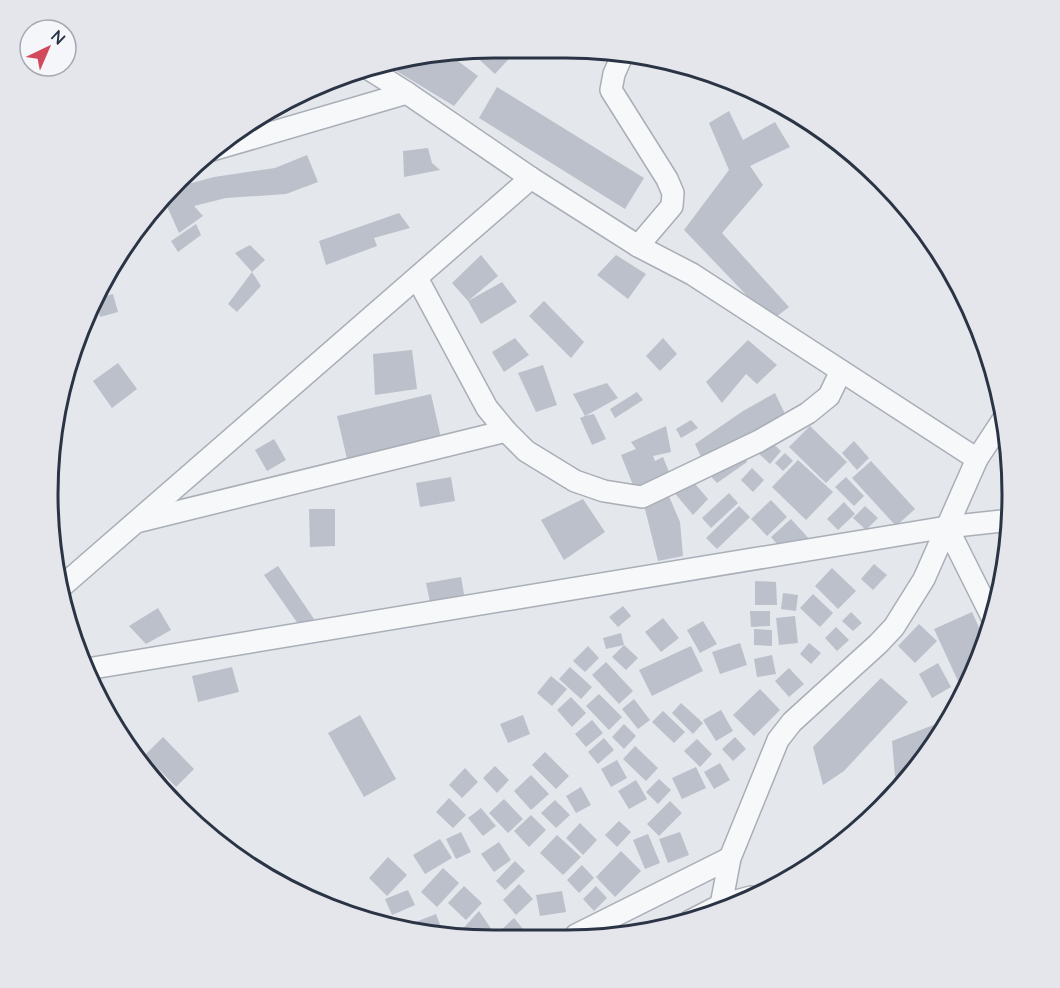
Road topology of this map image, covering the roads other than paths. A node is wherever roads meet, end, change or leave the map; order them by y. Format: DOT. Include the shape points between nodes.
graph roads {
  1 [pos="619,62"];
  2 [pos="377,74"];
  3 [pos="407,93"];
  4 [pos="236,143"];
  5 [pos="531,178"];
  6 [pos="639,246"];
  7 [pos="417,278"];
  8 [pos="842,371"];
  9 [pos="997,429"];
  10 [pos="506,431"];
  11 [pos="977,459"];
  12 [pos="1001,521"];
  13 [pos="136,522"];
  14 [pos="947,527"];
  15 [pos="68,581"];
  16 [pos="987,607"];
  17 [pos="95,668"];
  18 [pos="730,858"];
  19 [pos="722,900"];
  20 [pos="588,929"];
  1 -- 6 [label="street" via="611,90 674,193 672,206"];
  2 -- 3 [label="street"];
  3 -- 4 [label="street"];
  3 -- 5 [label="street"];
  5 -- 6 [label="street"];
  5 -- 7 [label="street"];
  6 -- 8 [label="street" via="692,274"];
  7 -- 10 [label="street" via="487,408"];
  7 -- 13 [label="street"];
  8 -- 10 [label="street" via="829,396 808,413 642,497 575,481 526,451"];
  8 -- 11 [label="street"];
  9 -- 11 [label="street"];
  10 -- 13 [label="street"];
  11 -- 14 [label="street"];
  12 -- 14 [label="street"];
  13 -- 15 [label="street"];
  14 -- 16 [label="street"];
  14 -- 17 [label="street"];
  14 -- 18 [label="street" via="924,579 894,627 792,722 778,740"];
  18 -- 19 [label="street"];
  18 -- 20 [label="street"];
}
